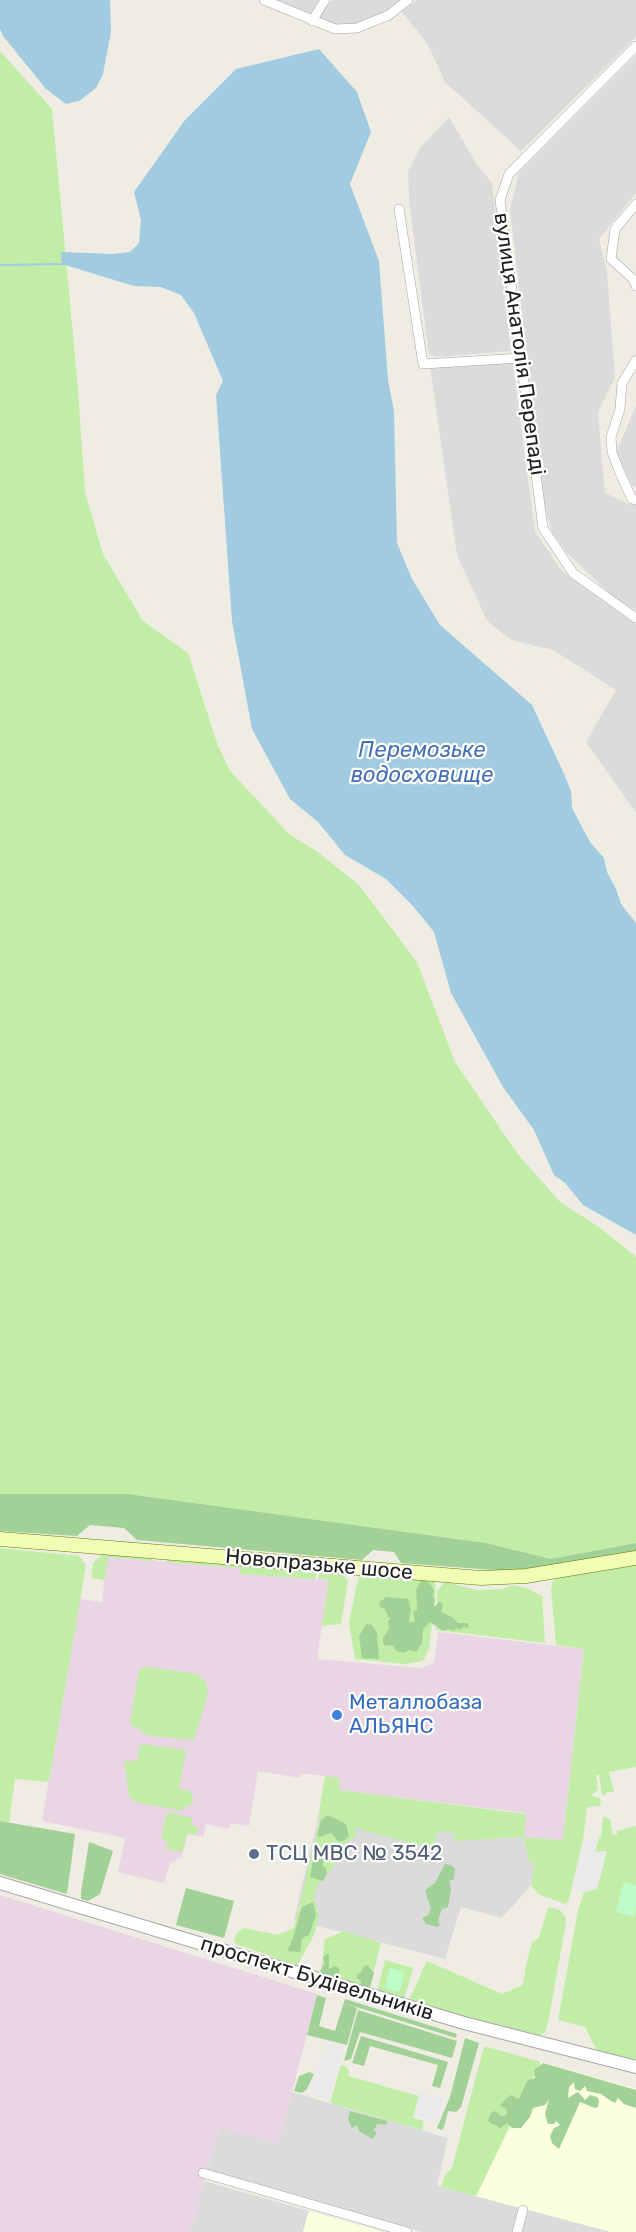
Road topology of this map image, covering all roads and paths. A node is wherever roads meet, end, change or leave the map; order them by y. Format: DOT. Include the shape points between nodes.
graph roads {
  1 [pos="264,0"];
  2 [pos="325,0"];
  3 [pos="408,0"];
  4 [pos="312,21"];
  5 [pos="636,46"];
  6 [pos="636,204"];
  7 [pos="399,209"];
  8 [pos="636,286"];
  9 [pos="521,358"];
  10 [pos="636,360"];
  11 [pos="634,499"];
  12 [pos="636,618"];
  13 [pos="0,1539"];
  14 [pos="636,1558"];
  15 [pos="0,1883"];
  16 [pos="636,2067"];
  17 [pos="202,2173"];
  18 [pos="523,2210"];
  19 [pos="407,2232"];
  20 [pos="517,2232"];
  1 -- 4 [label="street"];
  2 -- 4 [label="street"];
  3 -- 4 [label="street" via="389,15 357,27 335,29"];
  5 -- 9 [label="street, вулиця Анатолія Перепаді" via="509,174 500,200"];
  6 -- 8 [label="street" via="615,229 611,259"];
  7 -- 9 [label="street" via="423,364"];
  9 -- 12 [label="street, вулиця Анатолія Перепаді" via="543,528 573,573"];
  10 -- 11 [label="street" via="622,383 620,409 611,437 612,452"];
  13 -- 14 [label="main road, Новопразьке шосе" via="481,1578 526,1576"];
  15 -- 16 [label="street, проспект Будівельників" via="452,2020"];
  17 -- 19 [label="street"];
  18 -- 20 [label="street"];
}
